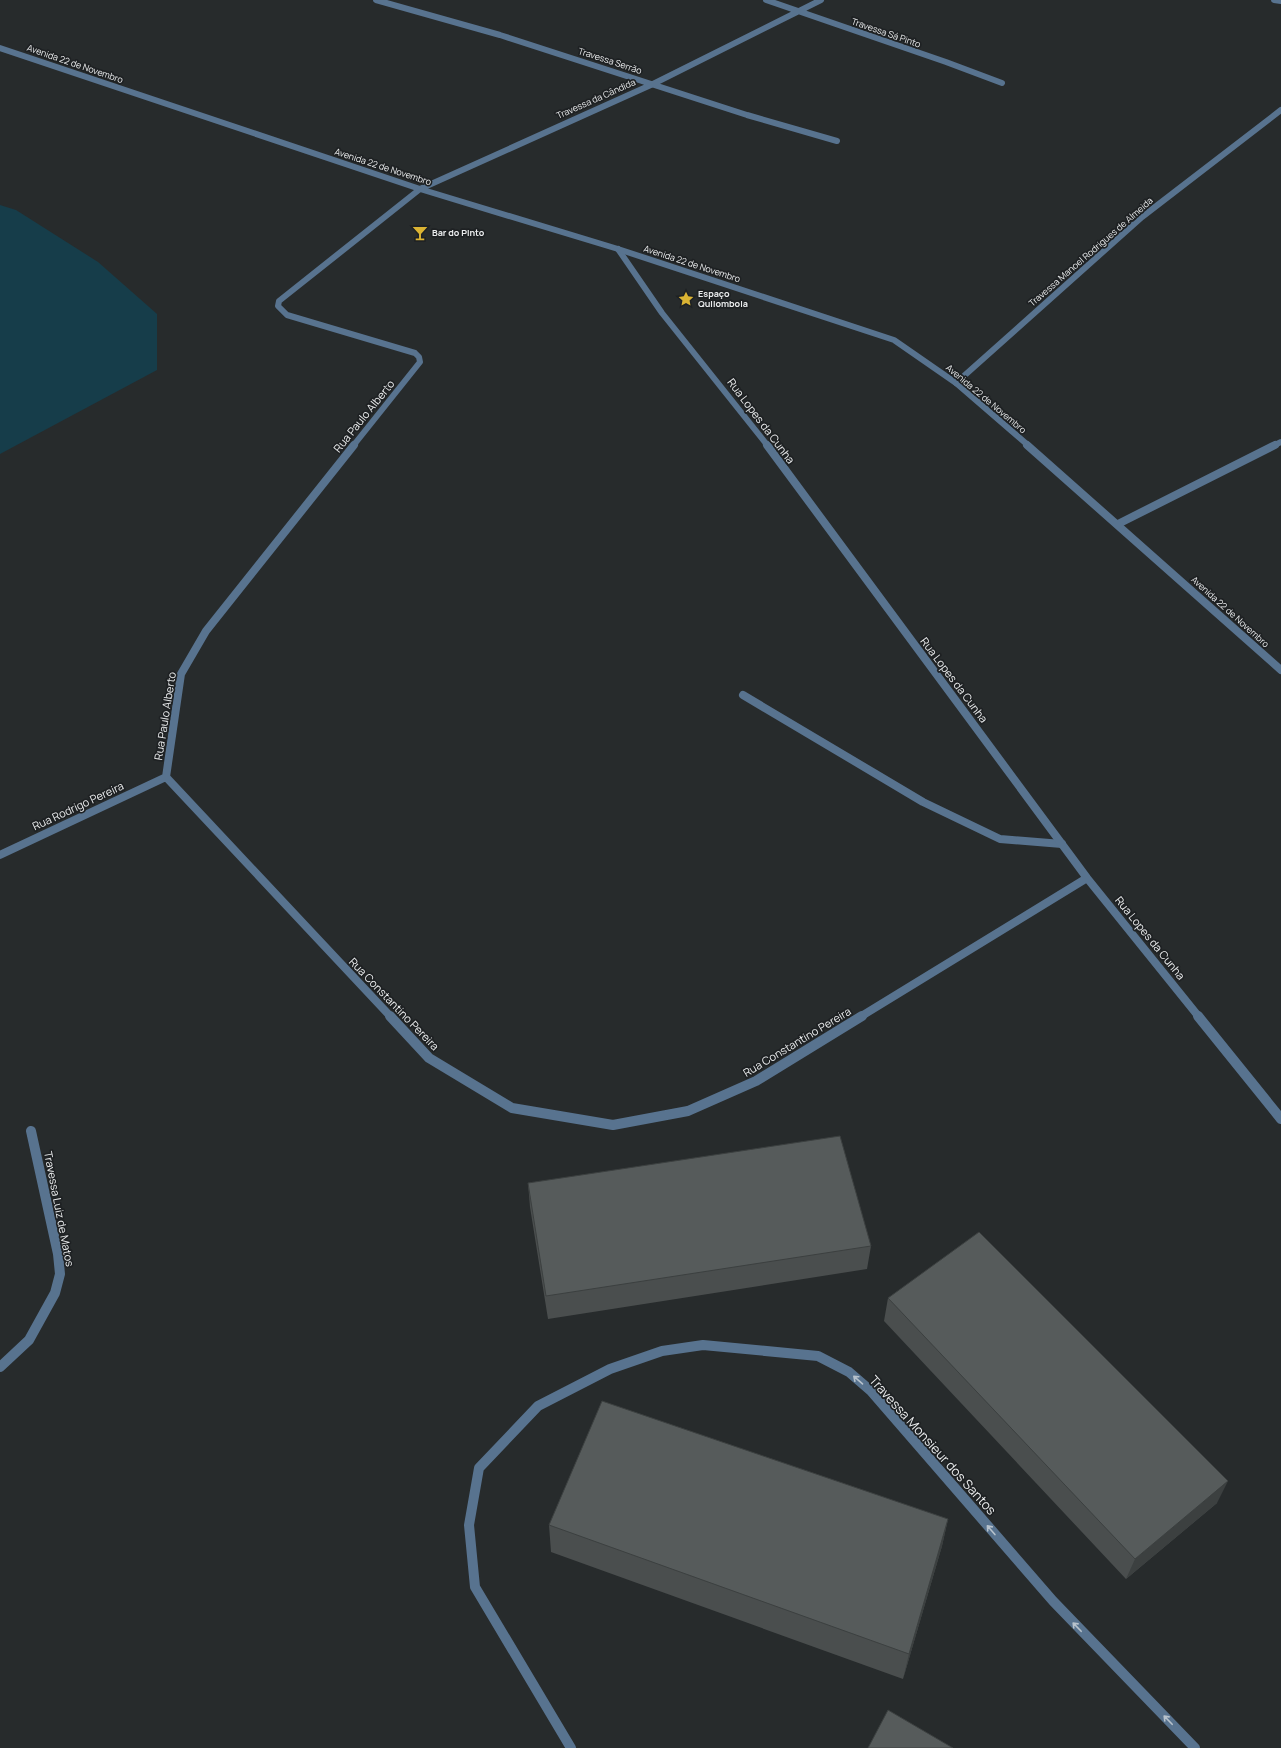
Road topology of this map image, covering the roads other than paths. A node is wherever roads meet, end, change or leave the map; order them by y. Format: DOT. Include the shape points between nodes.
graph roads {
  1 [pos="376,0"];
  2 [pos="766,0"];
  3 [pos="821,0"];
  4 [pos="1274,0"];
  5 [pos="1281,1"];
  6 [pos="797,11"];
  7 [pos="0,48"];
  8 [pos="1002,83"];
  9 [pos="653,84"];
  10 [pos="1281,110"];
  11 [pos="838,141"];
  12 [pos="420,189"];
  13 [pos="618,249"];
  14 [pos="956,383"];
  15 [pos="1281,442"];
  16 [pos="1118,524"];
  17 [pos="1281,670"];
  18 [pos="743,695"];
  19 [pos="166,777"];
  20 [pos="1062,844"];
  21 [pos="0,855"];
  22 [pos="1087,878"];
  23 [pos="1281,1119"];
  24 [pos="31,1131"];
  25 [pos="0,1367"];
  26 [pos="571,1748"];
  27 [pos="1195,1748"];
  1 -- 9 [label="street, Travessa Serrão" via="500,35"];
  2 -- 6 [label="street, Travessa Sá Pinto"];
  3 -- 6 [label="street, Travessa da Cândida"];
  4 -- 5 [label="street"];
  6 -- 8 [label="street, Travessa Sá Pinto"];
  6 -- 9 [label="street, Travessa da Cândida"];
  7 -- 12 [label="street, Avenida 22 de Novembro"];
  9 -- 11 [label="street, Travessa Serrão"];
  9 -- 12 [label="street, Travessa da Cândida"];
  10 -- 14 [label="street, Travessa Manoel Rodrigues de Almeida" via="1142,217"];
  12 -- 13 [label="street, Avenida 22 de Novembro"];
  12 -- 19 [label="street, Rua Paulo Alberto" via="279,301 278,306 287,315 415,353 420,362 206,630 180,674"];
  13 -- 14 [label="street, Avenida 22 de Novembro" via="894,340"];
  13 -- 20 [label="street, Rua Lopes da Cunha" via="662,313 746,417"];
  14 -- 16 [label="street, Avenida 22 de Novembro"];
  15 -- 16 [label="street"];
  16 -- 17 [label="street, Avenida 22 de Novembro"];
  18 -- 20 [label="street" via="923,802 1000,839"];
  19 -- 21 [label="street, Rua Rodrigo Pereira"];
  19 -- 22 [label="street, Rua Constantino Pereira" via="428,1058 512,1108 613,1125 688,1111 756,1081"];
  20 -- 22 [label="street, Rua Lopes da Cunha"];
  22 -- 23 [label="street, Rua Lopes da Cunha"];
  24 -- 25 [label="street, Travessa Luiz de Matos" via="58,1254 60,1274 55,1292 29,1340"];
  27 -- 26 [label="street, Travessa Monsieur dos Santos, one-way" via="1053,1601 871,1391 848,1372 818,1356 703,1345 662,1351 610,1369 538,1406 479,1468 469,1525 475,1587"];
}
